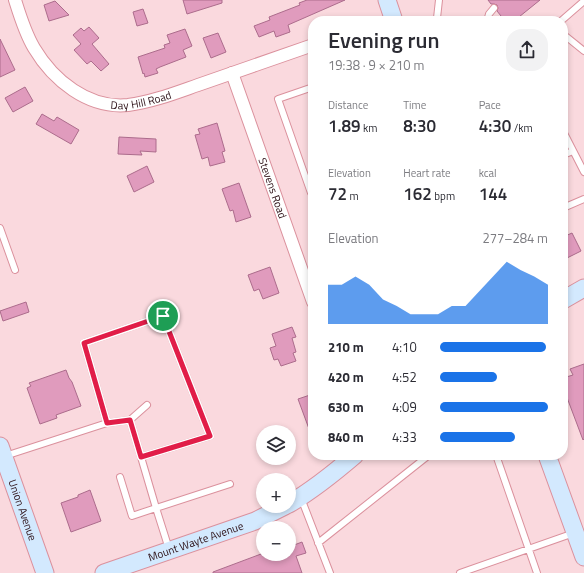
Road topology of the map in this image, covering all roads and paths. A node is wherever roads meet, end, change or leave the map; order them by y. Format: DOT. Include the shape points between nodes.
graph roads {
  1 [pos="15,0"];
  2 [pos="387,0"];
  3 [pos="438,0"];
  4 [pos="584,1"];
  5 [pos="494,8"];
  6 [pos="389,16"];
  7 [pos="436,16"];
  8 [pos="488,16"];
  9 [pos="566,16"];
  10 [pos="568,38"];
  11 [pos="308,47"];
  12 [pos="584,51"];
  13 [pos="232,73"];
  14 [pos="308,89"];
  15 [pos="568,141"];
  16 [pos="573,151"];
  17 [pos="568,153"];
  18 [pos="584,172"];
  19 [pos="308,184"];
  20 [pos="584,199"];
  21 [pos="568,206"];
  22 [pos="0,228"];
  23 [pos="15,270"];
  24 [pos="308,288"];
  25 [pos="584,288"];
  26 [pos="568,297"];
  27 [pos="147,405"];
  28 [pos="130,420"];
  29 [pos="107,423"];
  30 [pos="2,451"];
  31 [pos="141,457"];
  32 [pos="349,460"];
  33 [pos="423,460"];
  34 [pos="498,460"];
  35 [pos="549,460"];
  36 [pos="120,478"];
  37 [pos="230,484"];
  38 [pos="296,499"];
  39 [pos="296,502"];
  40 [pos="156,508"];
  41 [pos="271,513"];
  42 [pos="579,537"];
  43 [pos="318,542"];
  44 [pos="529,549"];
  45 [pos="170,550"];
  46 [pos="584,557"];
  47 [pos="112,572"];
  48 [pos="45,573"];
  49 [pos="330,573"];
  50 [pos="460,573"];
  51 [pos="537,573"];
  1 -- 13 [label="street, Day Hill Road" via="27,34 41,59 60,81 96,102 126,105 143,102"];
  2 -- 6 [label="street"];
  3 -- 7 [label="lane"];
  4 -- 9 [label="lane"];
  5 -- 8 [label="lane"];
  10 -- 12 [label="lane"];
  11 -- 13 [label="street, Day Hill Road"];
  13 -- 24 [label="street, Stevens Road"];
  14 -- 19 [label="lane" via="278,99"];
  15 -- 16 [label="lane"];
  16 -- 17 [label="lane"];
  16 -- 18 [label="lane"];
  20 -- 21 [label="lane"];
  22 -- 23 [label="lane"];
  25 -- 26 [label="street"];
  27 -- 28 [label="lane"];
  28 -- 29 [label="lane"];
  28 -- 31 [label="lane"];
  29 -- 30 [label="lane"];
  29 -- 31 [label="lane" via="84,343 163,316 210,436"];
  30 -- 48 [label="street, Union Avenue"];
  31 -- 40 [label="lane"];
  32 -- 38 [label="street"];
  33 -- 43 [label="lane"];
  34 -- 44 [label="lane"];
  35 -- 42 [label="street"];
  36 -- 40 [label="lane" via="132,516"];
  37 -- 40 [label="lane"];
  39 -- 43 [label="lane"];
  40 -- 45 [label="lane"];
  41 -- 45 [label="street, Mount Wayte Avenue" via="255,521"];
  42 -- 44 [label="lane"];
  42 -- 46 [label="street"];
  43 -- 49 [label="lane"];
  44 -- 50 [label="lane"];
  44 -- 51 [label="lane"];
  45 -- 47 [label="street, Mount Wayte Avenue"];
}
